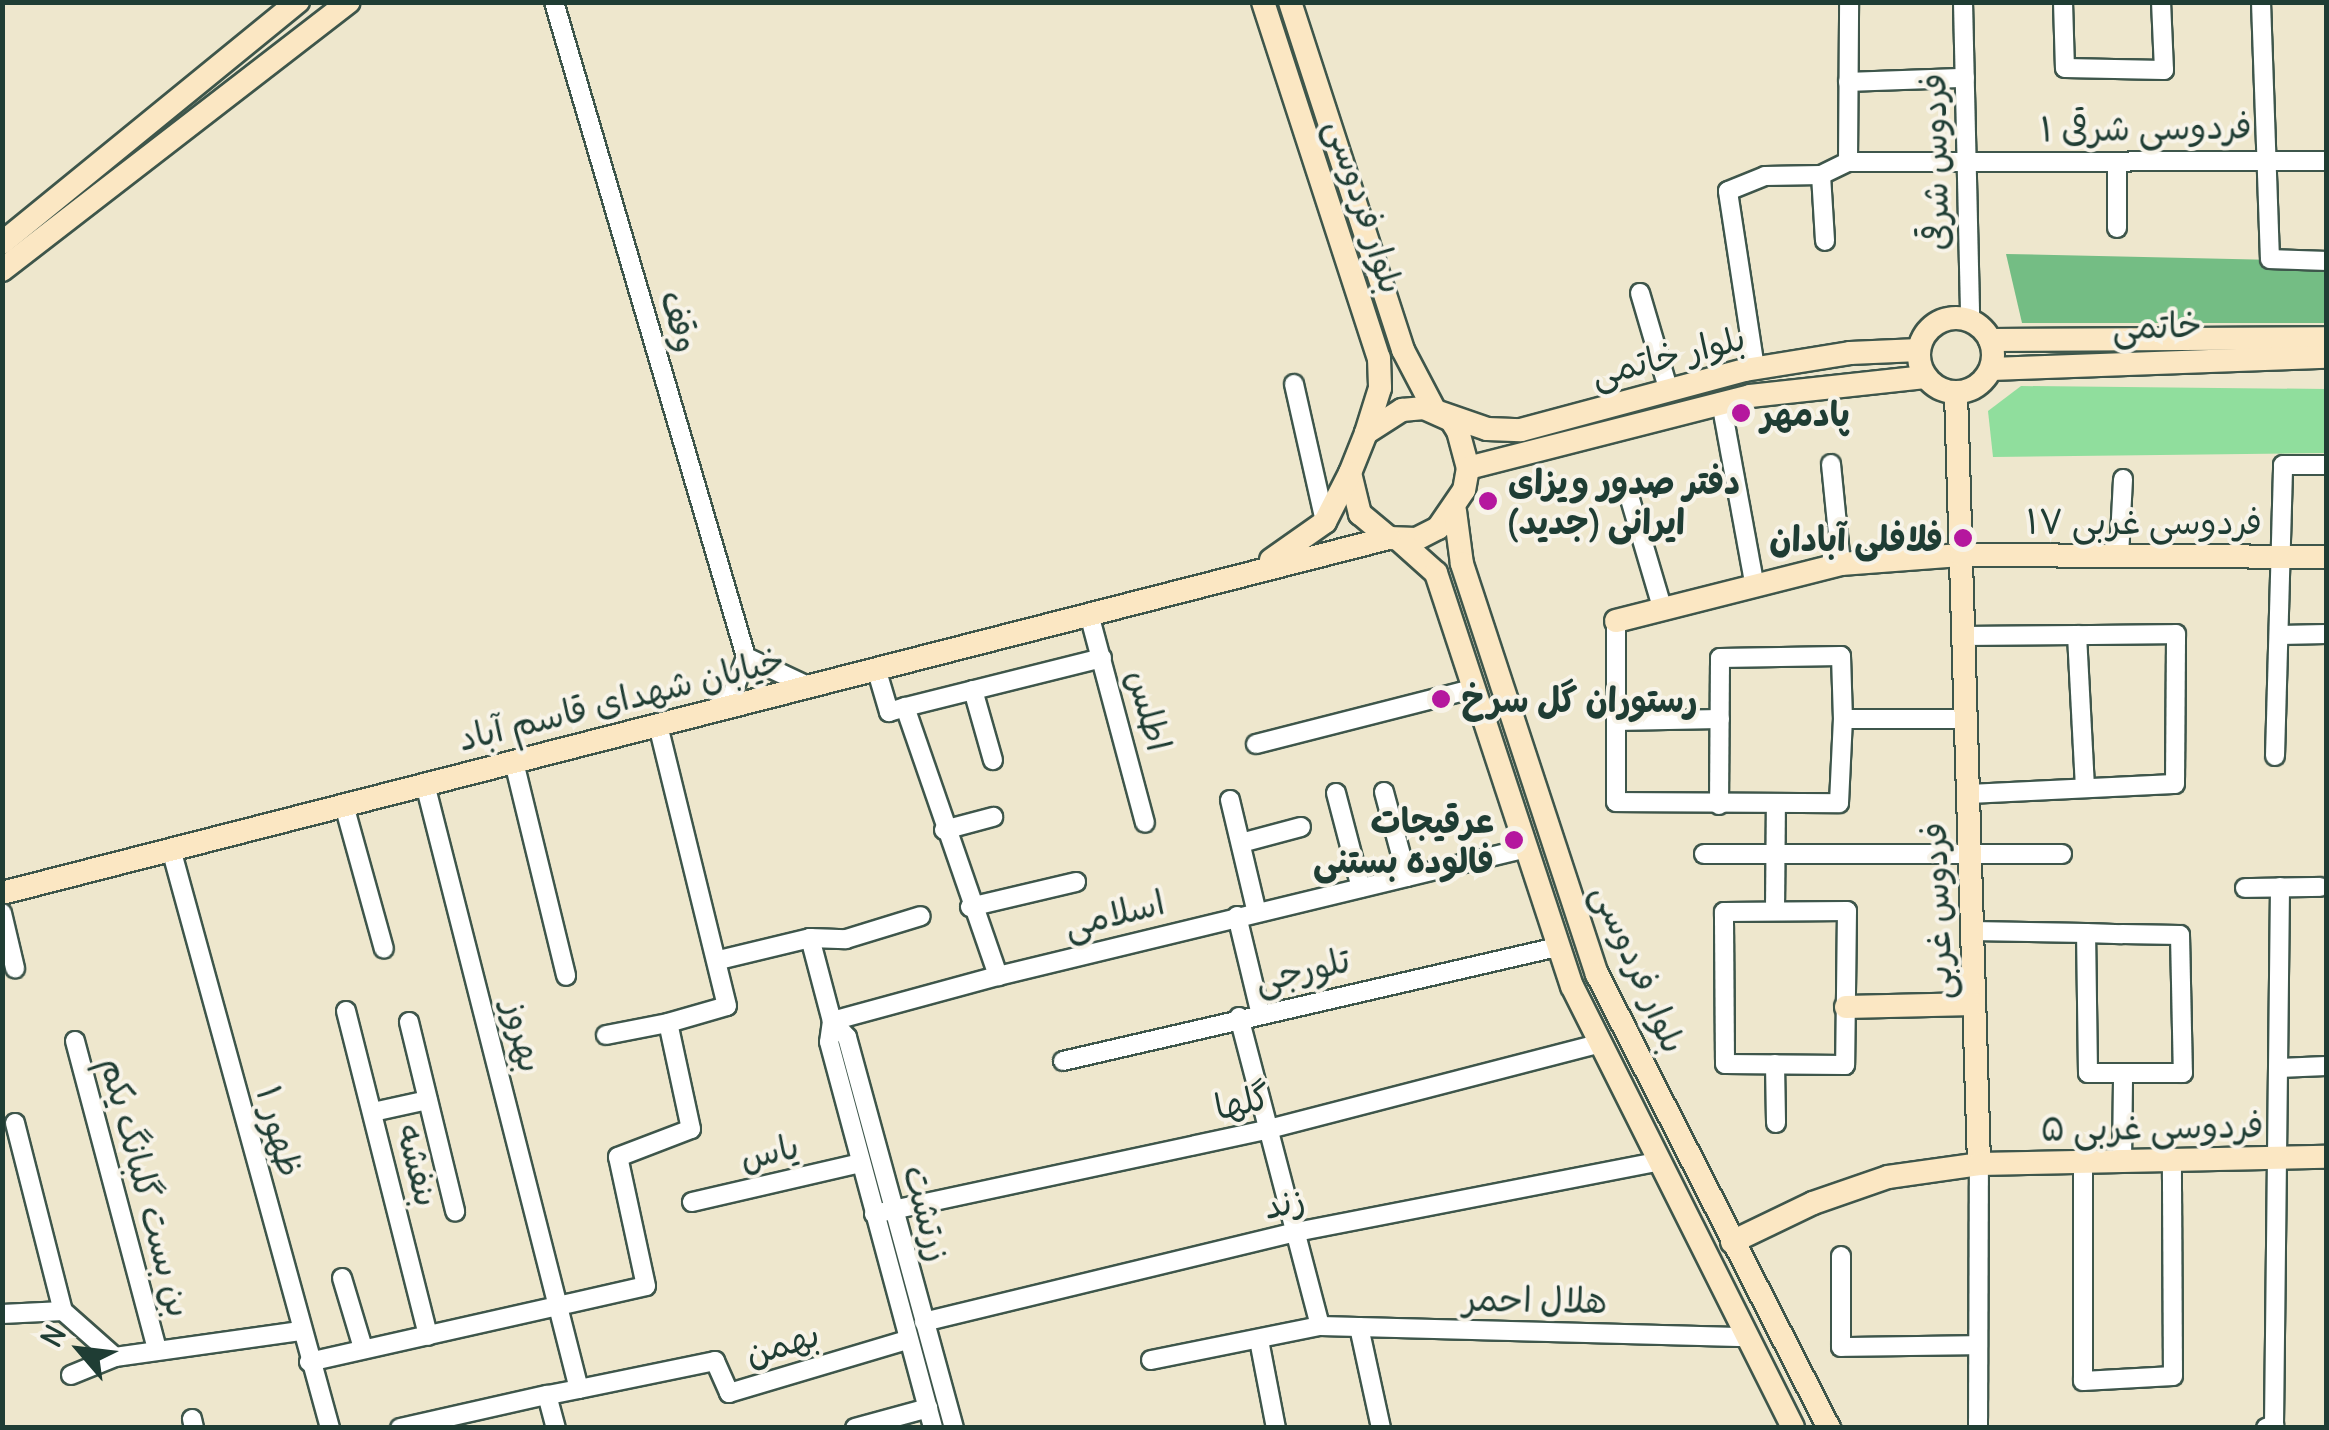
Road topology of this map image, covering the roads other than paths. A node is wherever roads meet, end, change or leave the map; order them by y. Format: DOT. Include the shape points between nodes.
graph roads {
  1 [pos="298,2"];
  2 [pos="349,2"];
  3 [pos="554,2"];
  4 [pos="1263,2"];
  5 [pos="1290,2"];
  6 [pos="1850,2"];
  7 [pos="1963,2"];
  8 [pos="2063,2"];
  9 [pos="2161,2"];
  10 [pos="2261,2"];
  11 [pos="1964,78"];
  12 [pos="1848,82"];
  13 [pos="2265,158"];
  14 [pos="1966,161"];
  15 [pos="2326,161"];
  16 [pos="1848,162"];
  17 [pos="2116,162"];
  18 [pos="1821,174"];
  19 [pos="2117,228"];
  20 [pos="1825,241"];
  21 [pos="2,243"];
  22 [pos="2326,260"];
  23 [pos="2,270"];
  24 [pos="1640,293"];
  25 [pos="1970,320"];
  26 [pos="2326,338"];
  27 [pos="1990,340"];
  28 [pos="1919,350"];
  29 [pos="2326,357"];
  30 [pos="1755,368"];
  31 [pos="1991,369"];
  32 [pos="1925,377"];
  33 [pos="1294,384"];
  34 [pos="1668,388"];
  35 [pos="1956,393"];
  36 [pos="1721,402"];
  37 [pos="1436,411"];
  38 [pos="1366,433"];
  39 [pos="1831,464"];
  40 [pos="2326,465"];
  41 [pos="1468,468"];
  42 [pos="1350,472"];
  43 [pos="2123,479"];
  44 [pos="1630,498"];
  45 [pos="1454,511"];
  46 [pos="1326,522"];
  47 [pos="1393,538"];
  48 [pos="1961,555"];
  49 [pos="2120,556"];
  50 [pos="2280,557"];
  51 [pos="2326,557"];
  52 [pos="1841,564"];
  53 [pos="1256,571"];
  54 [pos="1754,582"];
  55 [pos="1662,607"];
  56 [pos="1088,614"];
  57 [pos="1616,621"];
  58 [pos="2326,634"];
  59 [pos="2077,635"];
  60 [pos="2280,635"];
  61 [pos="1964,636"];
  62 [pos="746,657"];
  63 [pos="1102,658"];
  64 [pos="876,668"];
  65 [pos="808,686"];
  66 [pos="1472,689"];
  67 [pos="973,690"];
  68 [pos="905,707"];
  69 [pos="710,711"];
  70 [pos="1720,719"];
  71 [pos="1843,719"];
  72 [pos="1966,719"];
  73 [pos="1616,721"];
  74 [pos="658,725"];
  75 [pos="1256,744"];
  76 [pos="2276,756"];
  77 [pos="992,760"];
  78 [pos="514,762"];
  79 [pos="425,784"];
  80 [pos="2085,788"];
  81 [pos="1384,792"];
  82 [pos="1336,793"];
  83 [pos="1968,794"];
  84 [pos="1230,800"];
  85 [pos="344,805"];
  86 [pos="1719,805"];
  87 [pos="1776,805"];
  88 [pos="993,817"];
  89 [pos="1146,823"];
  90 [pos="1301,827"];
  91 [pos="944,830"];
  92 [pos="1241,843"];
  93 [pos="1522,848"];
  94 [pos="171,850"];
  95 [pos="1704,854"];
  96 [pos="1777,854"];
  97 [pos="2062,854"];
  98 [pos="1970,856"];
  99 [pos="1407,877"];
  100 [pos="1076,882"];
  101 [pos="2320,887"];
  102 [pos="1361,888"];
  103 [pos="2245,888"];
  104 [pos="2280,888"];
  105 [pos="2,893"];
  106 [pos="970,906"];
  107 [pos="1256,909"];
  108 [pos="1775,910"];
  109 [pos="2,913"];
  110 [pos="921,916"];
  111 [pos="1237,916"];
  112 [pos="1972,931"];
  113 [pos="2086,933"];
  114 [pos="810,938"];
  115 [pos="1557,947"];
  116 [pos="384,949"];
  117 [pos="718,960"];
  118 [pos="15,968"];
  119 [pos="566,976"];
  120 [pos="998,976"];
  121 [pos="1974,1004"];
  122 [pos="1846,1007"];
  123 [pos="346,1011"];
  124 [pos="1260,1011"];
  125 [pos="1240,1017"];
  126 [pos="832,1020"];
  127 [pos="409,1022"];
  128 [pos="668,1023"];
  129 [pos="606,1035"];
  130 [pos="74,1042"];
  131 [pos="1601,1042"];
  132 [pos="1063,1061"];
  133 [pos="1774,1064"];
  134 [pos="2326,1066"];
  135 [pos="2280,1068"];
  136 [pos="2122,1075"];
  137 [pos="428,1100"];
  138 [pos="373,1112"];
  139 [pos="15,1124"];
  140 [pos="1776,1124"];
  141 [pos="1268,1128"];
  142 [pos="2326,1157"];
  143 [pos="2279,1158"];
  144 [pos="1660,1161"];
  145 [pos="2122,1162"];
  146 [pos="2172,1162"];
  147 [pos="860,1163"];
  148 [pos="1979,1164"];
  149 [pos="2083,1165"];
  150 [pos="692,1202"];
  151 [pos="894,1209"];
  152 [pos="455,1212"];
  153 [pos="874,1214"];
  154 [pos="1296,1232"];
  155 [pos="1732,1242"];
  156 [pos="1841,1256"];
  157 [pos="342,1278"];
  158 [pos="559,1304"];
  159 [pos="63,1311"];
  160 [pos="2,1314"];
  161 [pos="924,1322"];
  162 [pos="1320,1326"];
  163 [pos="1359,1327"];
  164 [pos="300,1332"];
  165 [pos="428,1336"];
  166 [pos="1748,1337"];
  167 [pos="907,1340"];
  168 [pos="1259,1340"];
  169 [pos="1978,1346"];
  170 [pos="362,1348"];
  171 [pos="157,1350"];
  172 [pos="115,1357"];
  173 [pos="1152,1360"];
  174 [pos="309,1362"];
  175 [pos="936,1365"];
  176 [pos="917,1371"];
  177 [pos="71,1375"];
  178 [pos="578,1388"];
  179 [pos="546,1395"];
  180 [pos="928,1408"];
  181 [pos="2270,1426"];
  182 [pos="330,1428"];
  183 [pos="400,1428"];
  184 [pos="556,1428"];
  185 [pos="855,1428"];
  186 [pos="932,1428"];
  187 [pos="954,1428"];
  188 [pos="1276,1428"];
  189 [pos="1381,1428"];
  190 [pos="1793,1428"];
  191 [pos="1829,1428"];
  192 [pos="1978,1428"];
  1 -- 21 [label="main road"];
  2 -- 23 [label="main road"];
  3 -- 62 [label="street, وقف"];
  4 -- 38 [label="main road, بلوار فردوسی" via="1379,358 1380,388"];
  5 -- 37 [label="main road, بلوار فردوسی" via="1403,350"];
  6 -- 12 [label="street"];
  7 -- 11 [label="street, فردوس شرقی"];
  8 -- 9 [label="street" via="2065,68 2164,70"];
  10 -- 13 [label="street"];
  11 -- 12 [label="street"];
  11 -- 14 [label="street, فردوس شرقی"];
  12 -- 16 [label="street"];
  13 -- 15 [label="street, فردوسی شرقی ۱"];
  13 -- 17 [label="street, فردوسی شرقی ۱"];
  13 -- 22 [label="street" via="2270,260"];
  14 -- 16 [label="street, فردوسی شرقی ۱"];
  14 -- 17 [label="street, فردوسی شرقی ۱"];
  14 -- 25 [label="street, فردوس شرقی"];
  16 -- 18 [label="street"];
  17 -- 19 [label="street"];
  18 -- 20 [label="street"];
  18 -- 30 [label="street" via="1764,176 1728,191"];
  24 -- 34 [label="street"];
  25 -- 27 [label="main road"];
  25 -- 28 [label="main road" via="1941,321"];
  26 -- 27 [label="main road, خاتمی"];
  27 -- 31 [label="main road"];
  28 -- 30 [label="main road, بلوار خاتمی"];
  28 -- 32 [label="main road"];
  29 -- 31 [label="main road, خاتمی"];
  30 -- 34 [label="main road, بلوار خاتمی"];
  31 -- 35 [label="main road" via="1982,382"];
  32 -- 35 [label="main road"];
  32 -- 36 [label="main road, بلوار خاتمی"];
  33 -- 46 [label="street"];
  34 -- 37 [label="main road, بلوار خاتمی" via="1522,430 1487,429"];
  35 -- 48 [label="main road, فردوس غربی"];
  36 -- 41 [label="main road, بلوار خاتمی"];
  36 -- 54 [label="street"];
  37 -- 38 [label="main road" via="1402,410"];
  37 -- 41 [label="main road" via="1458,430"];
  38 -- 42 [label="main road"];
  39 -- 52 [label="street"];
  40 -- 50 [label="street" via="2282,465"];
  41 -- 45 [label="main road"];
  42 -- 46 [label="main road"];
  42 -- 47 [label="main road" via="1360,514"];
  43 -- 49 [label="street"];
  44 -- 55 [label="street"];
  45 -- 47 [label="main road" via="1416,539"];
  45 -- 155 [label="main road, بلوار فردوسی" via="1462,564 1597,974"];
  46 -- 53 [label="main road"];
  47 -- 53 [label="main road, خیابان شهدای قاسم آباد"];
  47 -- 66 [label="main road, بلوار فردوسی" via="1436,573"];
  48 -- 49 [label="main road, فردوسی غربی ۱۷"];
  48 -- 52 [label="main road, فردوسی غربی ۱۷"];
  48 -- 61 [label="main road, فردوس غربی"];
  49 -- 50 [label="main road, فردوسی غربی ۱۷"];
  50 -- 51 [label="main road, فردوسی غربی ۱۷"];
  50 -- 60 [label="street"];
  52 -- 54 [label="main road, فردوسی غربی ۱۷"];
  53 -- 56 [label="main road, خیابان شهدای قاسم آباد"];
  54 -- 55 [label="main road, فردوسی غربی ۱۷"];
  55 -- 57 [label="main road, فردوسی غربی ۱۷"];
  56 -- 63 [label="street, اطلس"];
  56 -- 64 [label="main road, خیابان شهدای قاسم آباد"];
  57 -- 73 [label="street"];
  58 -- 60 [label="street"];
  59 -- 61 [label="street"];
  59 -- 80 [label="street"];
  59 -- 80 [label="street" via="2176,634 2175,784"];
  60 -- 76 [label="street"];
  61 -- 72 [label="main road, فردوس غربی"];
  62 -- 65 [label="street"];
  62 -- 69 [label="street" via="731,698"];
  63 -- 67 [label="street"];
  63 -- 89 [label="street, اطلس"];
  64 -- 65 [label="main road, خیابان شهدای قاسم آباد"];
  64 -- 68 [label="street" via="889,712"];
  65 -- 69 [label="main road, خیابان شهدای قاسم آباد"];
  66 -- 75 [label="street"];
  66 -- 93 [label="main road, بلوار فردوسی"];
  67 -- 68 [label="street"];
  67 -- 77 [label="street"];
  68 -- 91 [label="street"];
  69 -- 74 [label="main road, خیابان شهدای قاسم آباد"];
  70 -- 71 [label="street" via="1720,658 1841,656"];
  70 -- 73 [label="street"];
  70 -- 86 [label="street"];
  71 -- 72 [label="street"];
  71 -- 87 [label="street" via="1840,803"];
  72 -- 83 [label="main road, فردوس غربی"];
  73 -- 86 [label="street" via="1616,802"];
  74 -- 78 [label="main road, خیابان شهدای قاسم آباد"];
  74 -- 117 [label="street"];
  78 -- 79 [label="main road, خیابان شهدای قاسم آباد"];
  78 -- 119 [label="street"];
  79 -- 85 [label="main road, خیابان شهدای قاسم آباد"];
  79 -- 158 [label="street, بهروز"];
  80 -- 83 [label="street"];
  81 -- 99 [label="street"];
  82 -- 102 [label="street"];
  83 -- 98 [label="main road, فردوس غربی"];
  84 -- 92 [label="street"];
  85 -- 94 [label="main road, خیابان شهدای قاسم آباد"];
  85 -- 116 [label="street"];
  86 -- 87 [label="street"];
  87 -- 96 [label="street"];
  88 -- 91 [label="street"];
  90 -- 92 [label="street"];
  91 -- 106 [label="street"];
  92 -- 107 [label="street"];
  93 -- 99 [label="street, اسلامی"];
  93 -- 115 [label="main road, بلوار فردوسی"];
  94 -- 105 [label="main road, خیابان شهدای قاسم آباد"];
  94 -- 164 [label="street, ظهور ۱"];
  95 -- 96 [label="street"];
  96 -- 98 [label="street"];
  96 -- 108 [label="street"];
  97 -- 98 [label="street"];
  98 -- 112 [label="main road, فردوس غربی"];
  99 -- 102 [label="street, اسلامی"];
  100 -- 106 [label="street"];
  101 -- 104 [label="street"];
  102 -- 107 [label="street, اسلامی"];
  103 -- 104 [label="street"];
  104 -- 135 [label="street"];
  106 -- 120 [label="street"];
  107 -- 111 [label="street, اسلامی"];
  108 -- 122 [label="street" via="1847,911"];
  108 -- 133 [label="street" via="1724,912 1725,1064"];
  109 -- 118 [label="street"];
  110 -- 114 [label="street" via="846,939"];
  111 -- 120 [label="street, اسلامی"];
  111 -- 124 [label="street"];
  112 -- 113 [label="street"];
  112 -- 121 [label="main road, فردوس غربی"];
  113 -- 136 [label="street" via="2088,1074"];
  113 -- 136 [label="street" via="2180,935 2183,1073"];
  114 -- 117 [label="street"];
  114 -- 126 [label="street, زرتشت"];
  115 -- 124 [label="street, تلورجی"];
  115 -- 131 [label="main road, بلوار فردوسی"];
  117 -- 128 [label="street" via="726,1010"];
  120 -- 126 [label="street, اسلامی"];
  121 -- 122 [label="main road"];
  121 -- 148 [label="main road, فردوس غربی"];
  122 -- 133 [label="street" via="1845,1065"];
  123 -- 138 [label="street, بنفشه"];
  124 -- 125 [label="street, تلورجی"];
  125 -- 132 [label="street, تلورجی"];
  125 -- 141 [label="street"];
  126 -- 147 [label="street, زرتشت" via="829,1042"];
  126 -- 151 [label="street, زرتشت" via="847,1038"];
  127 -- 137 [label="street"];
  128 -- 129 [label="street"];
  128 -- 158 [label="street" via="692,1129 618,1160 646,1286"];
  130 -- 171 [label="street, بن بست گلبانگ یکم"];
  131 -- 141 [label="street, گلها"];
  131 -- 144 [label="main road, بلوار فردوسی"];
  133 -- 140 [label="street"];
  134 -- 135 [label="street"];
  135 -- 143 [label="street"];
  136 -- 145 [label="street"];
  137 -- 138 [label="street"];
  137 -- 152 [label="street"];
  138 -- 165 [label="street, بنفشه"];
  139 -- 159 [label="street"];
  141 -- 151 [label="street, گلها"];
  141 -- 154 [label="street"];
  142 -- 143 [label="main road, فردوسی غربی ۵"];
  143 -- 146 [label="main road, فردوسی غربی ۵"];
  143 -- 181 [label="street"];
  144 -- 154 [label="street, زند"];
  144 -- 166 [label="main road, بلوار فردوسی"];
  145 -- 146 [label="main road, فردوسی غربی ۵"];
  145 -- 149 [label="main road, فردوسی غربی ۵"];
  146 -- 149 [label="street" via="2173,1376 2083,1380"];
  147 -- 150 [label="street, یاس"];
  147 -- 153 [label="street, زرتشت"];
  148 -- 149 [label="main road, فردوسی غربی ۵"];
  148 -- 155 [label="main road, فردوسی غربی ۵" via="1888,1178 1812,1203"];
  148 -- 169 [label="street, فردوس غربی"];
  151 -- 153 [label="street, گلها"];
  151 -- 161 [label="street, زرتشت"];
  153 -- 167 [label="street, زرتشت"];
  154 -- 161 [label="street, زند"];
  154 -- 162 [label="street"];
  155 -- 191 [label="main road, بلوار فردوسی"];
  156 -- 169 [label="street" via="1842,1346"];
  157 -- 170 [label="street"];
  158 -- 165 [label="street"];
  158 -- 178 [label="street, بهروز"];
  159 -- 160 [label="street"];
  159 -- 172 [label="street"];
  161 -- 175 [label="street, زرتشت"];
  162 -- 163 [label="street, هلال احمر"];
  162 -- 168 [label="street, هلال احمر"];
  163 -- 166 [label="street, هلال احمر"];
  163 -- 189 [label="street"];
  164 -- 171 [label="street"];
  164 -- 174 [label="street, ظهور ۱"];
  165 -- 170 [label="street"];
  166 -- 190 [label="main road, بلوار فردوسی"];
  167 -- 176 [label="street, زرتشت"];
  167 -- 178 [label="street, بهمن" via="729,1393 715,1360"];
  168 -- 173 [label="street, هلال احمر"];
  168 -- 188 [label="street"];
  169 -- 192 [label="street, فردوس غربی"];
  170 -- 174 [label="street"];
  171 -- 172 [label="street"];
  172 -- 177 [label="street"];
  174 -- 182 [label="street, ظهور ۱"];
  175 -- 176 [label="street"];
  175 -- 187 [label="street, زرتشت"];
  176 -- 180 [label="street, زرتشت"];
  178 -- 179 [label="street"];
  179 -- 183 [label="street"];
  179 -- 184 [label="street"];
  180 -- 185 [label="street"];
  180 -- 186 [label="street, زرتشت"];
}
